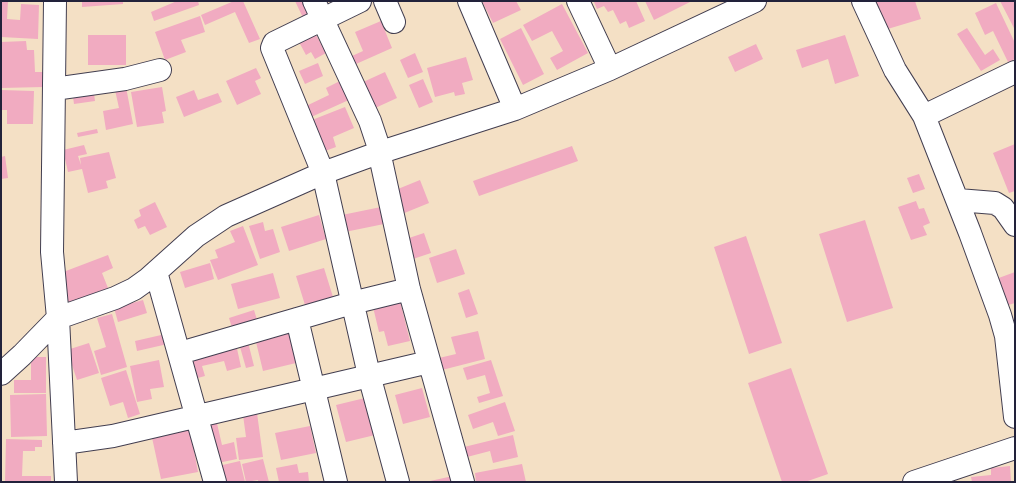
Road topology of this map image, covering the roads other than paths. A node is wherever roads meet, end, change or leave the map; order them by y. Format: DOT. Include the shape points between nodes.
graph roads {
  1 [pos="55,1"];
  2 [pos="360,1"];
  3 [pos="385,1"];
  4 [pos="469,1"];
  5 [pos="578,1"];
  6 [pos="755,1"];
  7 [pos="863,1"];
  8 [pos="714,9"];
  9 [pos="319,10"];
  10 [pos="394,22"];
  11 [pos="610,69"];
  12 [pos="160,70"];
  13 [pos="1015,72"];
  14 [pos="54,89"];
  15 [pos="515,109"];
  16 [pos="924,116"];
  17 [pos="378,153"];
  18 [pos="323,173"];
  19 [pos="958,200"];
  20 [pos="1015,225"];
  21 [pos="156,272"];
  22 [pos="409,289"];
  23 [pos="352,303"];
  24 [pos="58,318"];
  25 [pos="298,319"];
  26 [pos="180,353"];
  27 [pos="429,362"];
  28 [pos="1,374"];
  29 [pos="369,375"];
  30 [pos="315,390"];
  31 [pos="198,417"];
  32 [pos="1015,417"];
  33 [pos="64,443"];
  34 [pos="1015,448"];
  35 [pos="66,482"];
  36 [pos="215,482"];
  37 [pos="336,482"];
  38 [pos="398,482"];
  39 [pos="463,482"];
  40 [pos="914,482"];
  1 -- 14 [label="street"];
  2 -- 9 [label="street"];
  3 -- 10 [label="street"];
  4 -- 15 [label="street"];
  5 -- 11 [label="street"];
  6 -- 8 [label="street"];
  7 -- 16 [label="street" via="895,70"];
  8 -- 11 [label="street"];
  9 -- 17 [label="street" via="370,121"];
  9 -- 18 [label="street" via="274,43 272,48"];
  11 -- 15 [label="street"];
  12 -- 14 [label="street" via="125,79"];
  13 -- 16 [label="street"];
  14 -- 24 [label="street" via="52,252"];
  15 -- 17 [label="street"];
  16 -- 19 [label="street"];
  17 -- 18 [label="street"];
  17 -- 22 [label="street"];
  18 -- 21 [label="street" via="226,216 186,243"];
  18 -- 23 [label="street"];
  19 -- 20 [label="street" via="995,203 1003,208"];
  19 -- 32 [label="street" via="1006,336"];
  21 -- 24 [label="street" via="134,289 115,298"];
  21 -- 26 [label="street"];
  22 -- 23 [label="street"];
  22 -- 27 [label="street"];
  23 -- 25 [label="street"];
  23 -- 29 [label="street"];
  24 -- 28 [label="street"];
  24 -- 33 [label="street"];
  25 -- 26 [label="street"];
  25 -- 30 [label="street"];
  26 -- 31 [label="street"];
  27 -- 29 [label="street"];
  27 -- 39 [label="street"];
  29 -- 30 [label="street"];
  29 -- 38 [label="street"];
  30 -- 31 [label="street"];
  30 -- 37 [label="street"];
  31 -- 33 [label="street" via="113,436"];
  31 -- 36 [label="street"];
  33 -- 35 [label="street"];
  34 -- 40 [label="street"];
}
